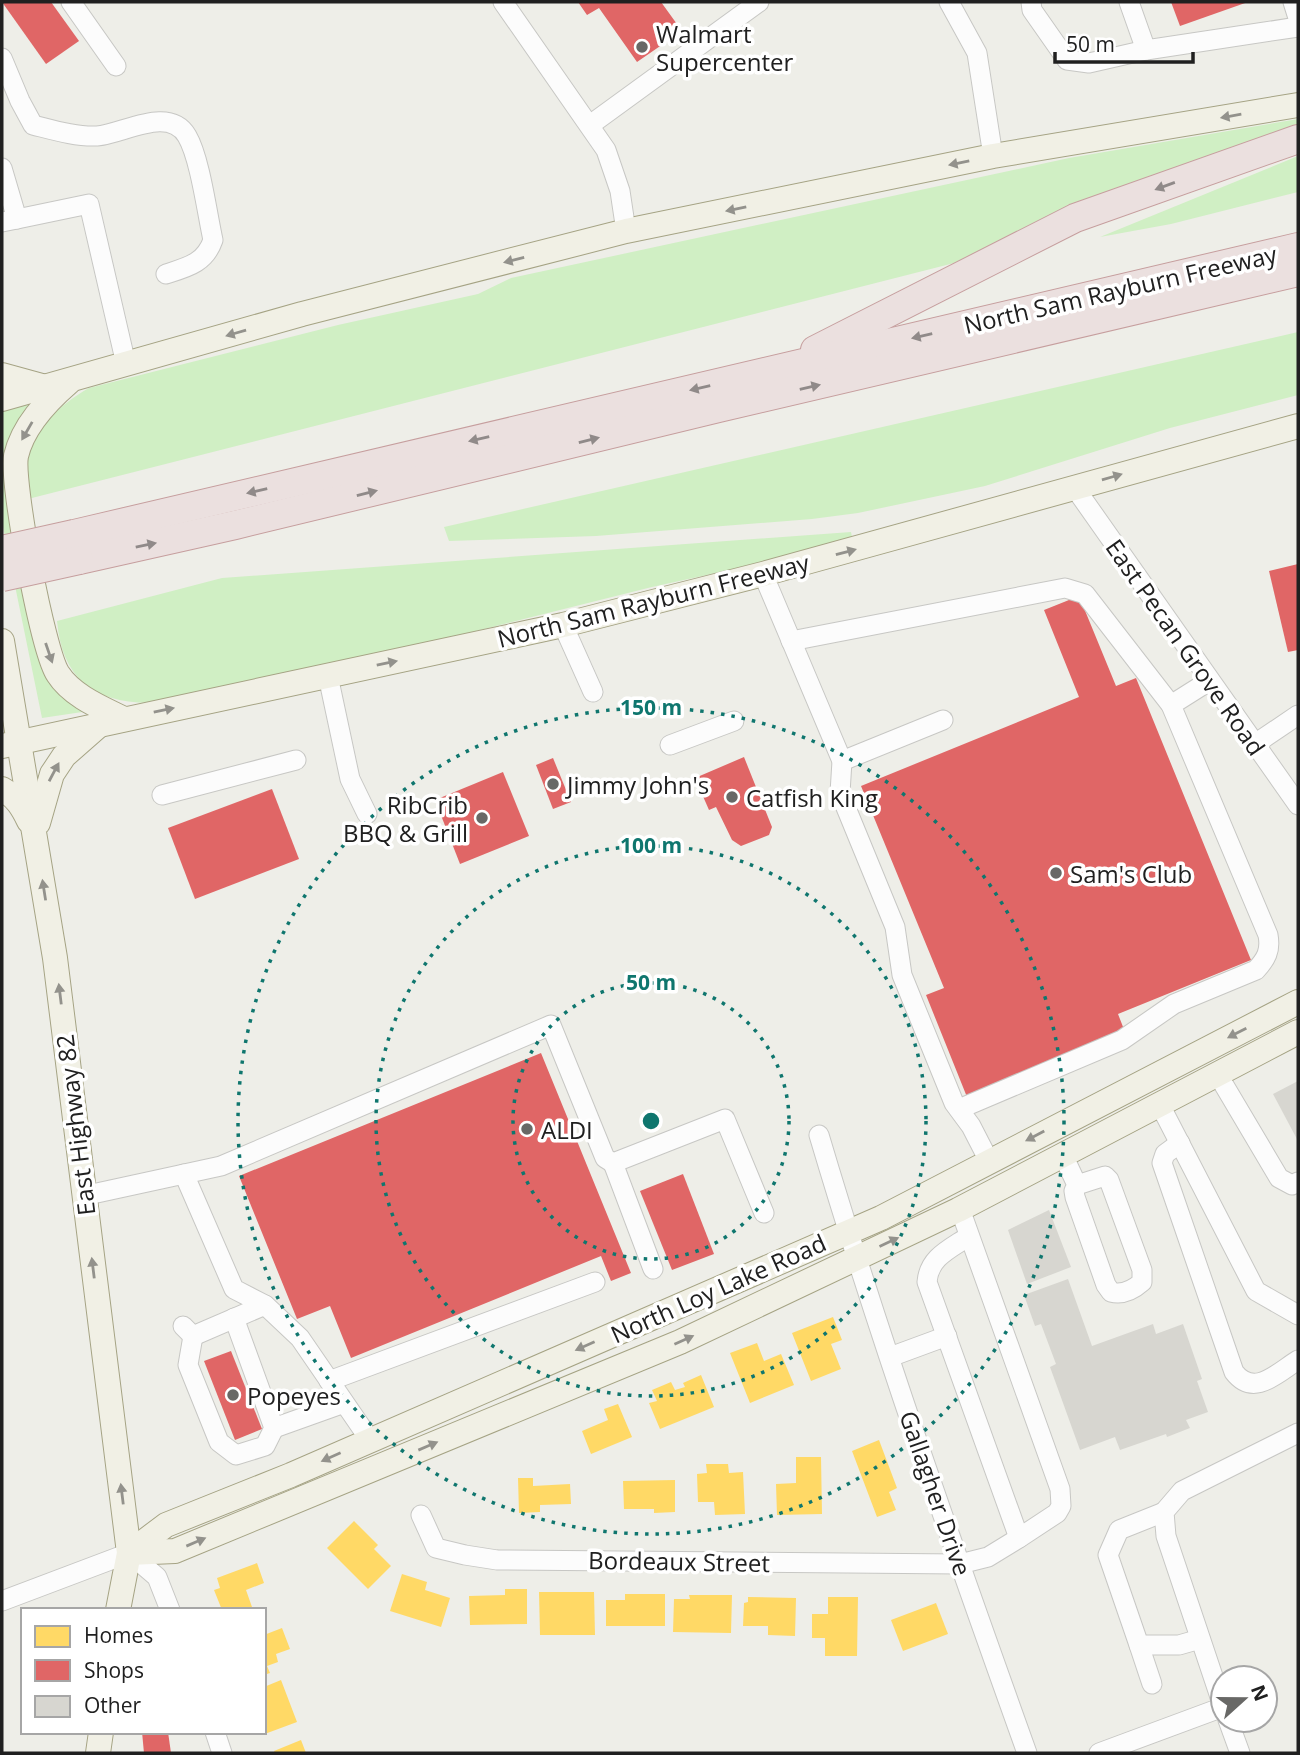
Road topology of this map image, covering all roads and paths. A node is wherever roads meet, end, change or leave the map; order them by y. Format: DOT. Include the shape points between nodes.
graph roads {
  1 [pos="71,2"];
  2 [pos="503,2"];
  3 [pos="759,2"];
  4 [pos="949,2"];
  5 [pos="1031,2"];
  6 [pos="1129,2"];
  7 [pos="1293,2"];
  8 [pos="1298,18"];
  9 [pos="1298,27"];
  10 [pos="1146,50"];
  11 [pos="2,58"];
  12 [pos="116,66"];
  13 [pos="1298,104"];
  14 [pos="590,125"];
  15 [pos="1298,138"];
  16 [pos="993,156"];
  17 [pos="2,168"];
  18 [pos="10,221"];
  19 [pos="626,231"];
  20 [pos="1298,247"];
  21 [pos="1298,272"];
  22 [pos="166,274"];
  23 [pos="126,364"];
  24 [pos="775,370"];
  25 [pos="2,375"];
  26 [pos="71,380"];
  27 [pos="46,387"];
  28 [pos="2,399"];
  29 [pos="1298,426"];
  30 [pos="1075,488"];
  31 [pos="77,547"];
  32 [pos="2,550"];
  33 [pos="763,574"];
  34 [pos="2,577"];
  35 [pos="563,625"];
  36 [pos="791,640"];
  37 [pos="2,641"];
  38 [pos="328,676"];
  39 [pos="1209,681"];
  40 [pos="593,692"];
  41 [pos="1171,705"];
  42 [pos="1298,715"];
  43 [pos="124,719"];
  44 [pos="943,720"];
  45 [pos="734,721"];
  46 [pos="99,726"];
  47 [pos="11,743"];
  48 [pos="1255,744"];
  49 [pos="670,745"];
  50 [pos="296,760"];
  51 [pos="842,761"];
  52 [pos="2,789"];
  53 [pos="162,795"];
  54 [pos="1298,805"];
  55 [pos="367,814"];
  56 [pos="35,834"];
  57 [pos="1298,1002"];
  58 [pos="1298,1032"];
  59 [pos="1218,1074"];
  60 [pos="1160,1105"];
  61 [pos="959,1110"];
  62 [pos="819,1135"];
  63 [pos="1180,1143"];
  64 [pos="1063,1155"];
  65 [pos="989,1161"];
  66 [pos="613,1163"];
  67 [pos="184,1174"];
  68 [pos="1298,1182"];
  69 [pos="1077,1185"];
  70 [pos="83,1196"];
  71 [pos="960,1209"];
  72 [pos="764,1213"];
  73 [pos="848,1232"];
  74 [pos="969,1236"];
  75 [pos="857,1258"];
  76 [pos="653,1269"];
  77 [pos="595,1282"];
  78 [pos="265,1305"];
  79 [pos="1298,1315"];
  80 [pos="234,1318"];
  81 [pos="947,1336"];
  82 [pos="890,1357"];
  83 [pos="1298,1360"];
  84 [pos="329,1381"];
  85 [pos="344,1403"];
  86 [pos="274,1428"];
  87 [pos="1298,1433"];
  88 [pos="370,1440"];
  89 [pos="1164,1512"];
  90 [pos="421,1515"];
  91 [pos="1019,1538"];
  92 [pos="129,1553"];
  93 [pos="960,1564"];
  94 [pos="2,1601"];
  95 [pos="118,1608"];
  96 [pos="169,1608"];
  97 [pos="1200,1639"];
  98 [pos="1139,1645"];
  99 [pos="1209,1666"];
  100 [pos="1152,1684"];
  101 [pos="1209,1712"];
  102 [pos="101,1734"];
  103 [pos="216,1734"];
  104 [pos="1233,1734"];
  105 [pos="98,1753"];
  106 [pos="222,1753"];
  107 [pos="1027,1753"];
  108 [pos="1098,1753"];
  109 [pos="1240,1753"];
  1 -- 12 [label="street"];
  2 -- 14 [label="street"];
  3 -- 14 [label="street"];
  4 -- 16 [label="street" via="977,53"];
  5 -- 10 [label="street" via="1067,60 1089,63"];
  6 -- 10 [label="street"];
  7 -- 8 [label="street"];
  9 -- 10 [label="street"];
  11 -- 22 [label="street" via="33,125 97,136 158,121 186,132 213,240 208,254 193,266"];
  13 -- 16 [label="main road, one-way"];
  14 -- 19 [label="street" via="606,150 620,191"];
  15 -- 24 [label="highway, one-way" via="1075,218"];
  16 -- 19 [label="main road, one-way"];
  17 -- 18 [label="street"];
  18 -- 23 [label="street" via="89,204"];
  19 -- 23 [label="main road, one-way"];
  20 -- 24 [label="highway, North Sam Rayburn Freeway, one-way"];
  31 -- 21 [label="highway, North Sam Rayburn Freeway, one-way" via="236,525"];
  23 -- 26 [label="main road"];
  24 -- 31 [label="highway, North Sam Rayburn Freeway, one-way"];
  25 -- 27 [label="main road"];
  26 -- 27 [label="main road"];
  26 -- 43 [label="main road, one-way" via="27,428 16,457 16,487 46,643 55,668 76,692"];
  27 -- 28 [label="main road"];
  30 -- 29 [label="main road, North Sam Rayburn Freeway, one-way"];
  33 -- 30 [label="main road, North Sam Rayburn Freeway, one-way"];
  30 -- 39 [label="street, East Pecan Grove Road"];
  31 -- 32 [label="highway, North Sam Rayburn Freeway, bridge"];
  31 -- 34 [label="highway, North Sam Rayburn Freeway, bridge"];
  33 -- 35 [label="main road, North Sam Rayburn Freeway"];
  33 -- 36 [label="street"];
  38 -- 35 [label="main road, North Sam Rayburn Freeway, one-way"];
  35 -- 40 [label="street"];
  36 -- 41 [label="street" via="1065,588 1085,594"];
  36 -- 51 [label="street"];
  37 -- 47 [label="main road, East Highway 82"];
  43 -- 38 [label="main road, North Sam Rayburn Freeway, one-way"];
  38 -- 55 [label="street" via="350,779"];
  39 -- 41 [label="street"];
  39 -- 48 [label="street, East Pecan Grove Road"];
  41 -- 61 [label="street" via="1268,935 1266,959 1256,970 1174,1004 1122,1040"];
  42 -- 48 [label="street"];
  43 -- 46 [label="main road, North Sam Rayburn Freeway"];
  44 -- 51 [label="street"];
  45 -- 49 [label="street"];
  46 -- 47 [label="main road, North Sam Rayburn Freeway"];
  56 -- 46 [label="main road, one-way" via="52,774 64,756"];
  47 -- 56 [label="main road, East Highway 82"];
  48 -- 54 [label="street, East Pecan Grove Road"];
  50 -- 53 [label="street"];
  51 -- 61 [label="street" via="840,793 895,926 902,975"];
  52 -- 56 [label="main road" via="21,804"];
  70 -- 56 [label="main road, East Highway 82, one-way" via="55,957"];
  57 -- 65 [label="main road, North Loy Lake Road, one-way"];
  58 -- 59 [label="main road, North Loy Lake Road"];
  59 -- 60 [label="main road, North Loy Lake Road"];
  59 -- 68 [label="street" via="1279,1178 1292,1185"];
  60 -- 63 [label="street"];
  60 -- 64 [label="main road, North Loy Lake Road"];
  61 -- 65 [label="street"];
  62 -- 73 [label="street, Gallagher Drive"];
  63 -- 79 [label="street" via="1255,1291"];
  63 -- 83 [label="street" via="1161,1163 1234,1372 1242,1382 1253,1385"];
  64 -- 69 [label="street"];
  64 -- 71 [label="main road, North Loy Lake Road"];
  65 -- 73 [label="main road, North Loy Lake Road"];
  66 -- 67 [label="street" via="605,1158 551,1025 221,1166"];
  66 -- 72 [label="street" via="725,1119"];
  66 -- 76 [label="street"];
  67 -- 70 [label="street"];
  67 -- 78 [label="street" via="234,1289"];
  69 -- 69 [label="street" via="1105,1176 1109,1180 1143,1277 1136,1288 1118,1294 1106,1285 1075,1197"];
  92 -- 70 [label="main road, East Highway 82, one-way"];
  71 -- 74 [label="street"];
  75 -- 71 [label="main road, North Loy Lake Road, one-way"];
  73 -- 75 [label="street, Gallagher Drive"];
  73 -- 88 [label="main road, North Loy Lake Road, one-way"];
  74 -- 81 [label="street" via="928,1270 927,1282"];
  74 -- 91 [label="street" via="1060,1489 1057,1513"];
  75 -- 82 [label="street, Gallagher Drive"];
  92 -- 75 [label="main road, North Loy Lake Road, one-way" via="175,1551 680,1342"];
  77 -- 84 [label="street"];
  78 -- 80 [label="street"];
  78 -- 84 [label="street" via="300,1338"];
  80 -- 86 [label="street"];
  80 -- 86 [label="street" via="188,1331 188,1365 219,1442 236,1455 265,1446"];
  81 -- 82 [label="street"];
  81 -- 91 [label="street"];
  82 -- 93 [label="street, Gallagher Drive"];
  84 -- 85 [label="street"];
  85 -- 86 [label="street"];
  85 -- 88 [label="street"];
  87 -- 89 [label="street" via="1182,1491"];
  88 -- 92 [label="main road, North Loy Lake Road, one-way" via="166,1525"];
  89 -- 97 [label="street" via="1166,1536"];
  89 -- 98 [label="street" via="1119,1530 1108,1555"];
  90 -- 93 [label="street, Bordeaux Street" via="436,1548 497,1560"];
  91 -- 93 [label="street" via="988,1557"];
  92 -- 94 [label="street, North Loy Lake Road"];
  92 -- 95 [label="main road, East Highway 82"];
  92 -- 96 [label="street" via="157,1577"];
  93 -- 107 [label="street, Gallagher Drive"];
  97 -- 98 [label="street" via="1179,1645"];
  97 -- 99 [label="street"];
  98 -- 100 [label="street"];
  101 -- 108 [label="street"];
  102 -- 105 [label="main road"];
  103 -- 106 [label="street"];
  104 -- 109 [label="street"];
}
